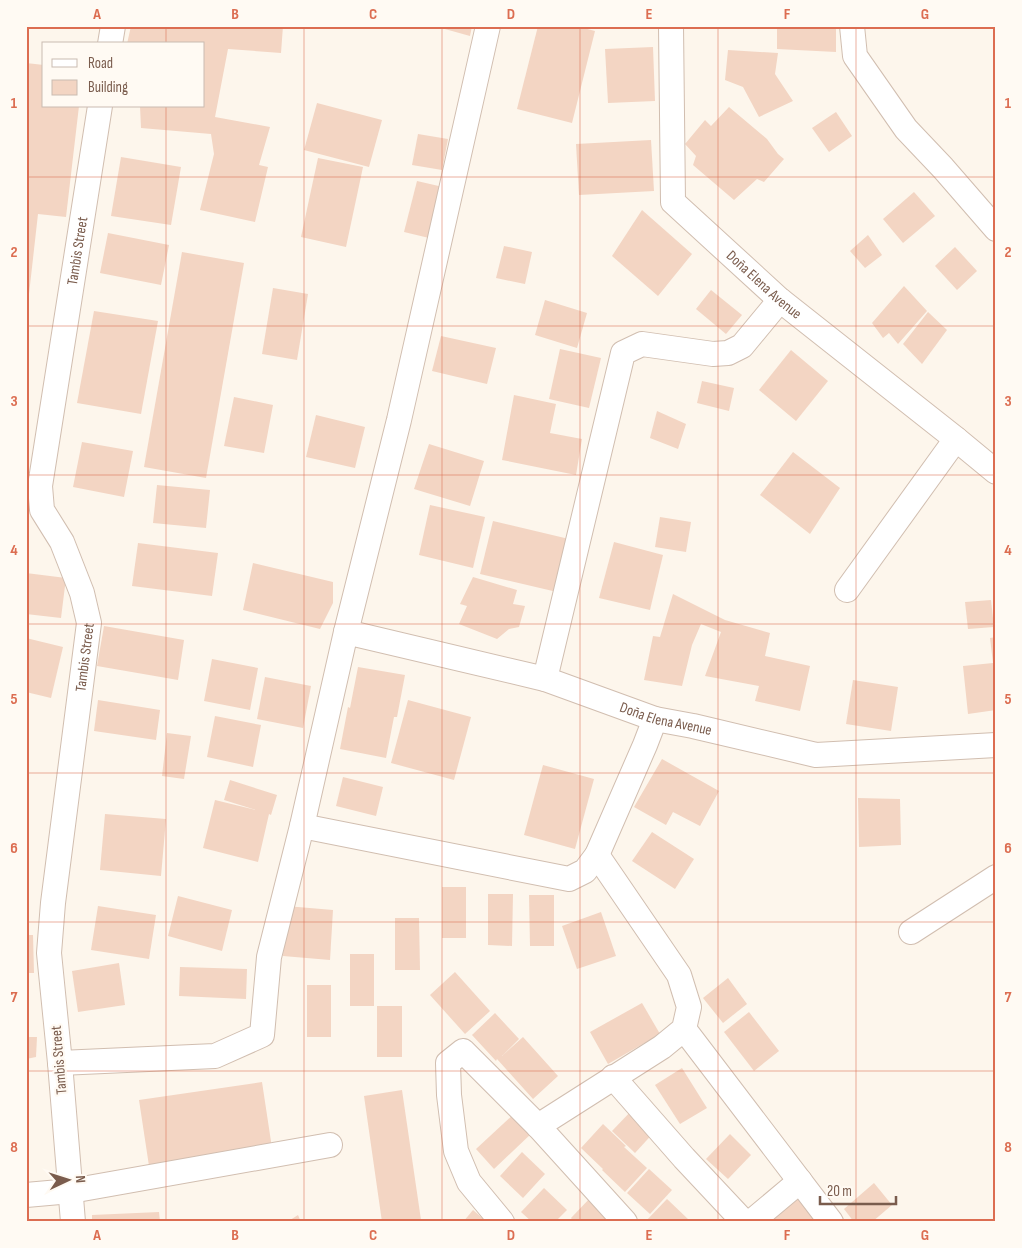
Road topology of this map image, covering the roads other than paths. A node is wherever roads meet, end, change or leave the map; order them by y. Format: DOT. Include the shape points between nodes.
graph roads {
  1 [pos="113,26"];
  2 [pos="488,26"];
  3 [pos="671,26"];
  4 [pos="852,26"];
  5 [pos="110,42"];
  6 [pos="100,108"];
  7 [pos="996,229"];
  8 [pos="780,300"];
  9 [pos="956,439"];
  10 [pos="996,472"];
  11 [pos="847,590"];
  12 [pos="346,632"];
  13 [pos="545,679"];
  14 [pos="655,719"];
  15 [pos="995,751"];
  16 [pos="302,826"];
  17 [pos="597,855"];
  18 [pos="996,876"];
  19 [pos="910,932"];
  20 [pos="684,1029"];
  21 [pos="60,1064"];
  22 [pos="613,1077"];
  23 [pos="538,1126"];
  24 [pos="330,1145"];
  25 [pos="800,1181"];
  26 [pos="71,1191"];
  27 [pos="26,1195"];
  28 [pos="72,1222"];
  29 [pos="502,1222"];
  30 [pos="625,1222"];
  31 [pos="744,1222"];
  32 [pos="751,1222"];
  33 [pos="831,1222"];
  1 -- 5 [label="street"];
  2 -- 12 [label="street" via="399,420"];
  3 -- 8 [label="street, Doña Elena Avenue" via="673,202"];
  4 -- 7 [label="street" via="855,56 906,129"];
  6 -- 21 [label="street, Tambis Street" via="40,486 42,510 62,542 82,593 89,623 48,953"];
  8 -- 9 [label="street, Doña Elena Avenue"];
  8 -- 13 [label="street" via="742,346 728,353 713,354 642,344 623,353"];
  9 -- 10 [label="street, Doña Elena Avenue"];
  9 -- 11 [label="street"];
  12 -- 13 [label="street, Doña Elena Avenue"];
  12 -- 16 [label="street"];
  13 -- 14 [label="street, Doña Elena Avenue"];
  14 -- 15 [label="street, Doña Elena Avenue" via="816,754"];
  14 -- 17 [label="street"];
  16 -- 17 [label="street" via="569,878 585,871"];
  16 -- 21 [label="street" via="269,957 262,1035 215,1056"];
  17 -- 20 [label="street" via="678,975 689,1007"];
  18 -- 19 [label="street"];
  20 -- 22 [label="street" via="662,1047"];
  20 -- 25 [label="street"];
  21 -- 26 [label="street, Tambis Street"];
  22 -- 23 [label="street"];
  22 -- 31 [label="street"];
  23 -- 29 [label="street" via="463,1051 448,1063 456,1151 469,1182"];
  23 -- 30 [label="street"];
  24 -- 26 [label="street"];
  25 -- 32 [label="street"];
  25 -- 33 [label="street"];
  26 -- 27 [label="street"];
  26 -- 28 [label="street, Tambis Street"];
}
